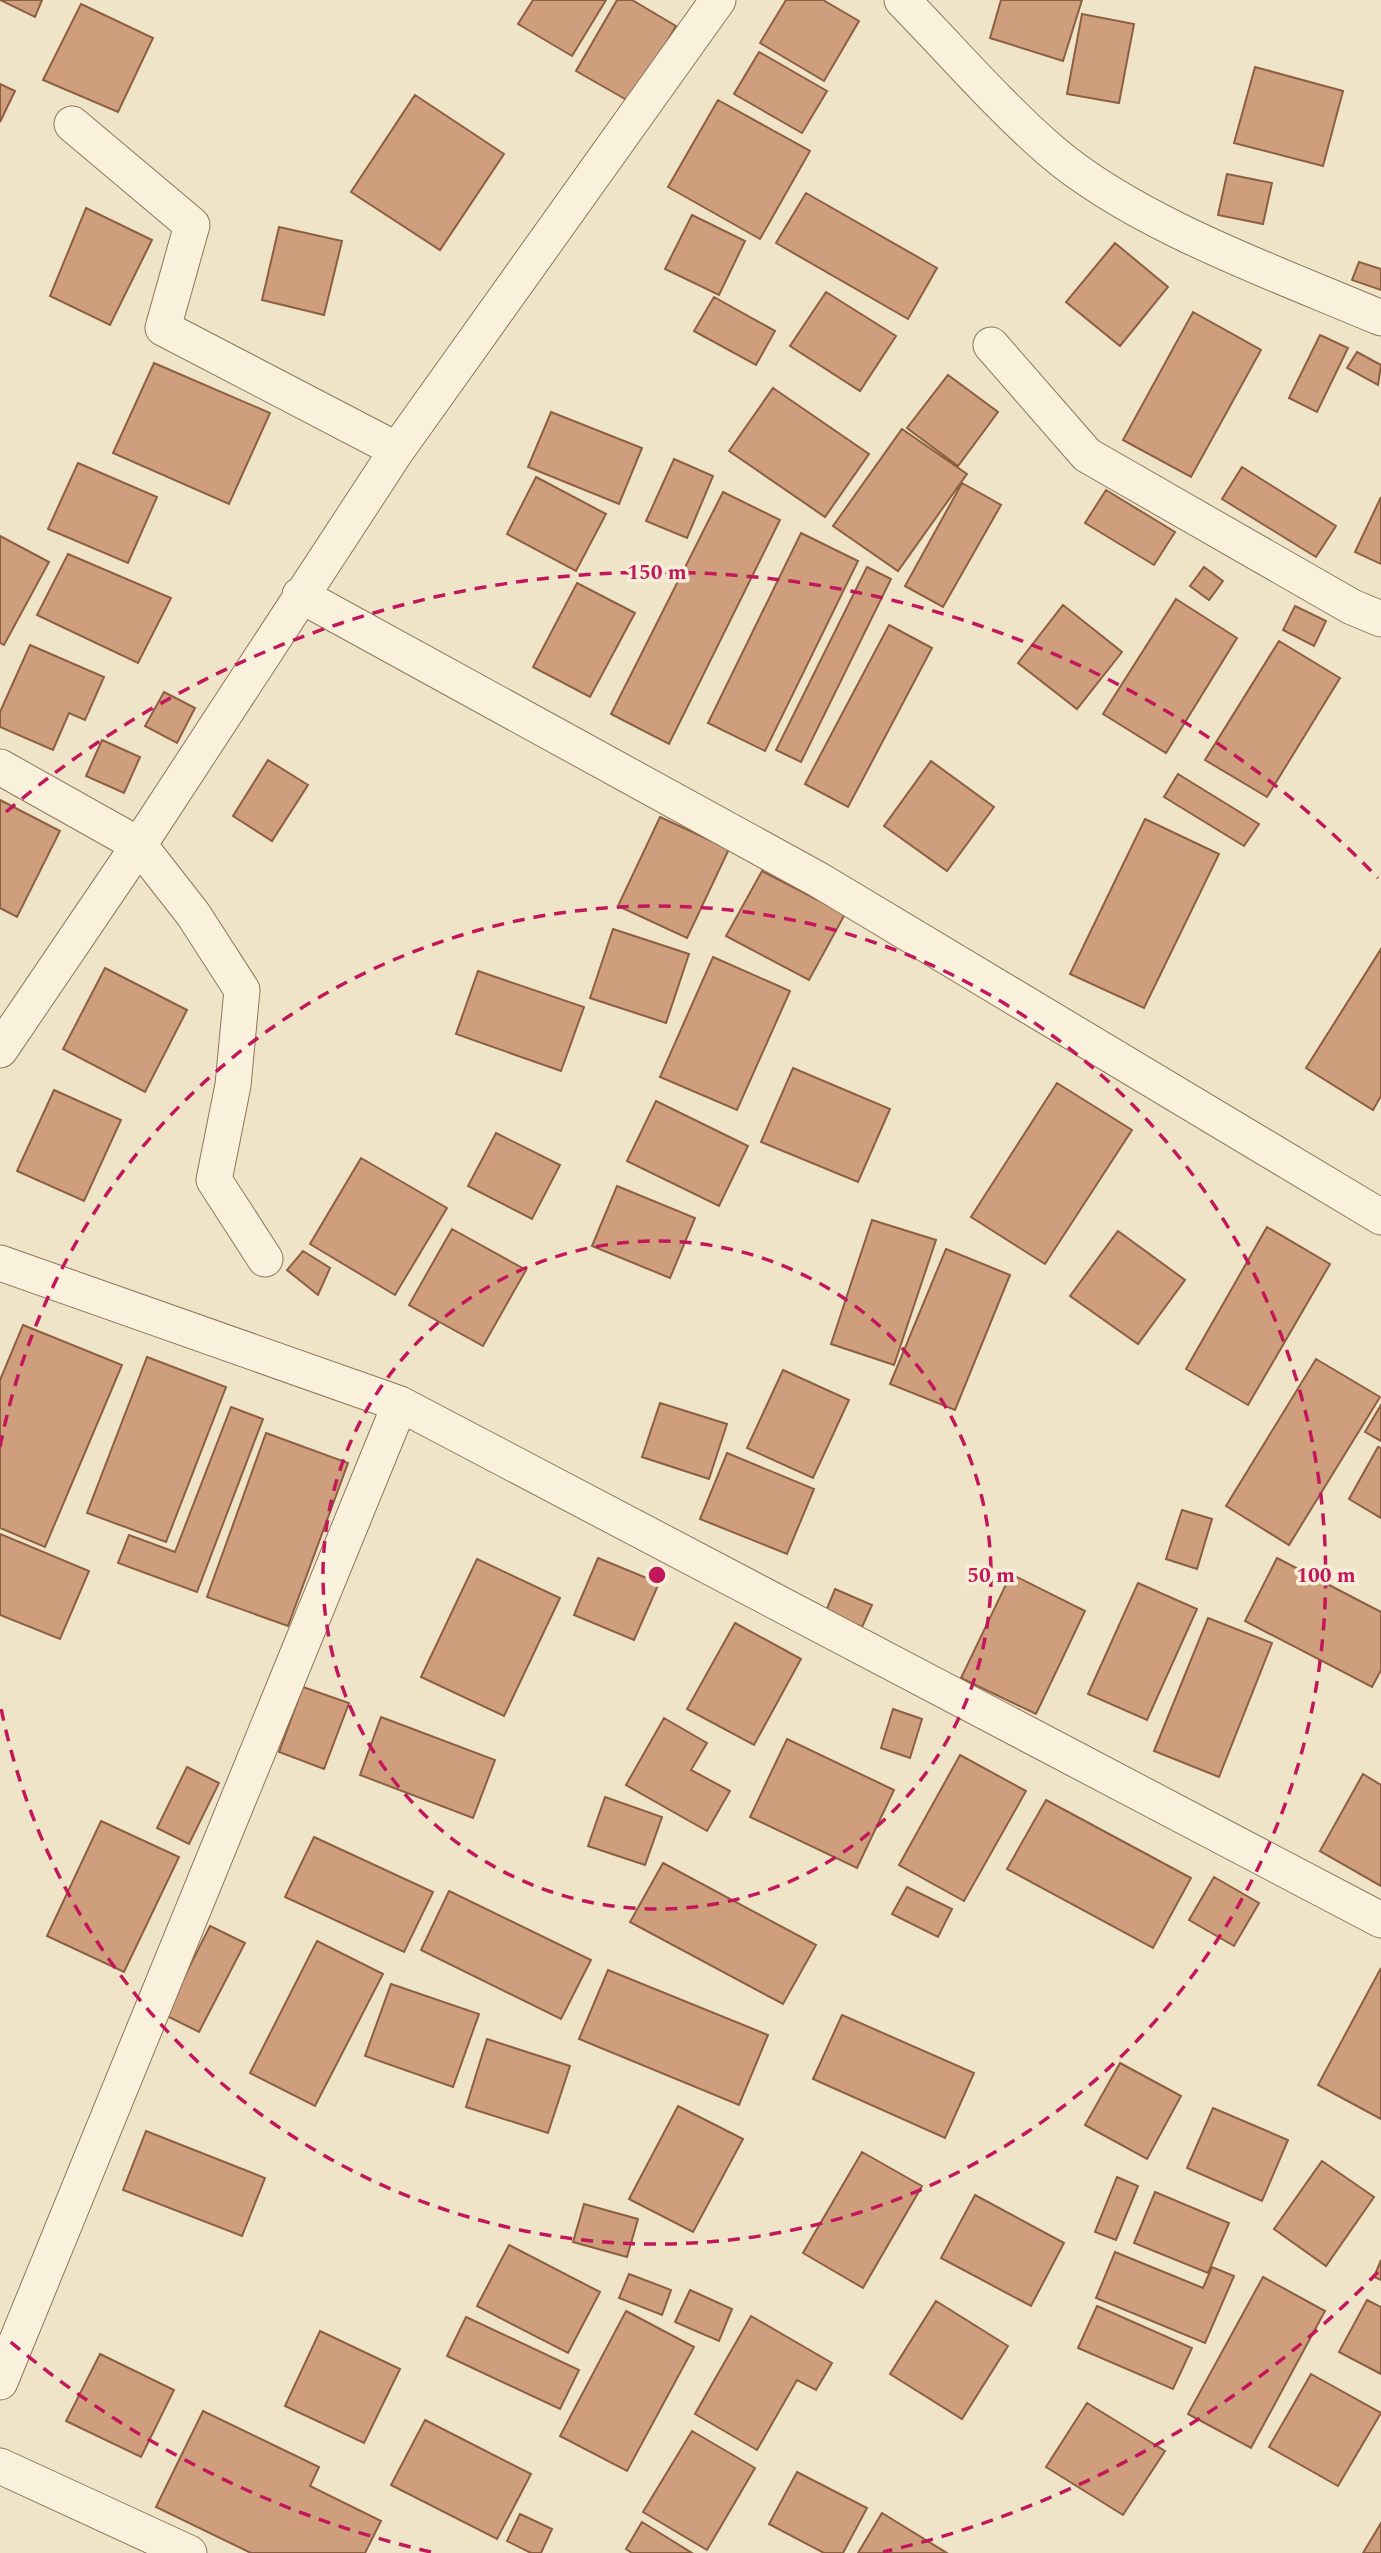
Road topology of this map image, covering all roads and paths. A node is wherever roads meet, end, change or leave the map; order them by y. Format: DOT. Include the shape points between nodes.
graph roads {
  1 [pos="718,0"];
  2 [pos="902,0"];
  3 [pos="72,124"];
  4 [pos="1381,318"];
  5 [pos="991,345"];
  6 [pos="397,450"];
  7 [pos="300,595"];
  8 [pos="1381,619"];
  9 [pos="0,767"];
  10 [pos="139,845"];
  11 [pos="0,1050"];
  12 [pos="1381,1217"];
  13 [pos="265,1259"];
  14 [pos="0,1263"];
  15 [pos="400,1404"];
  16 [pos="1381,1920"];
  17 [pos="0,2382"];
  18 [pos="0,2466"];
  19 [pos="189,2553"];
  1 -- 6 [label="street"];
  2 -- 4 [label="street" via="1052,152 1126,202"];
  3 -- 6 [label="street" via="192,225 163,328"];
  5 -- 8 [label="street" via="1087,455 1352,607"];
  6 -- 7 [label="street"];
  7 -- 10 [label="street"];
  7 -- 12 [label="street" via="819,880"];
  9 -- 10 [label="street"];
  10 -- 11 [label="street"];
  10 -- 13 [label="street" via="193,914 242,990 233,1085 214,1180"];
  14 -- 15 [label="street"];
  15 -- 16 [label="street"];
  15 -- 17 [label="street"];
  18 -- 19 [label="street"];
}
